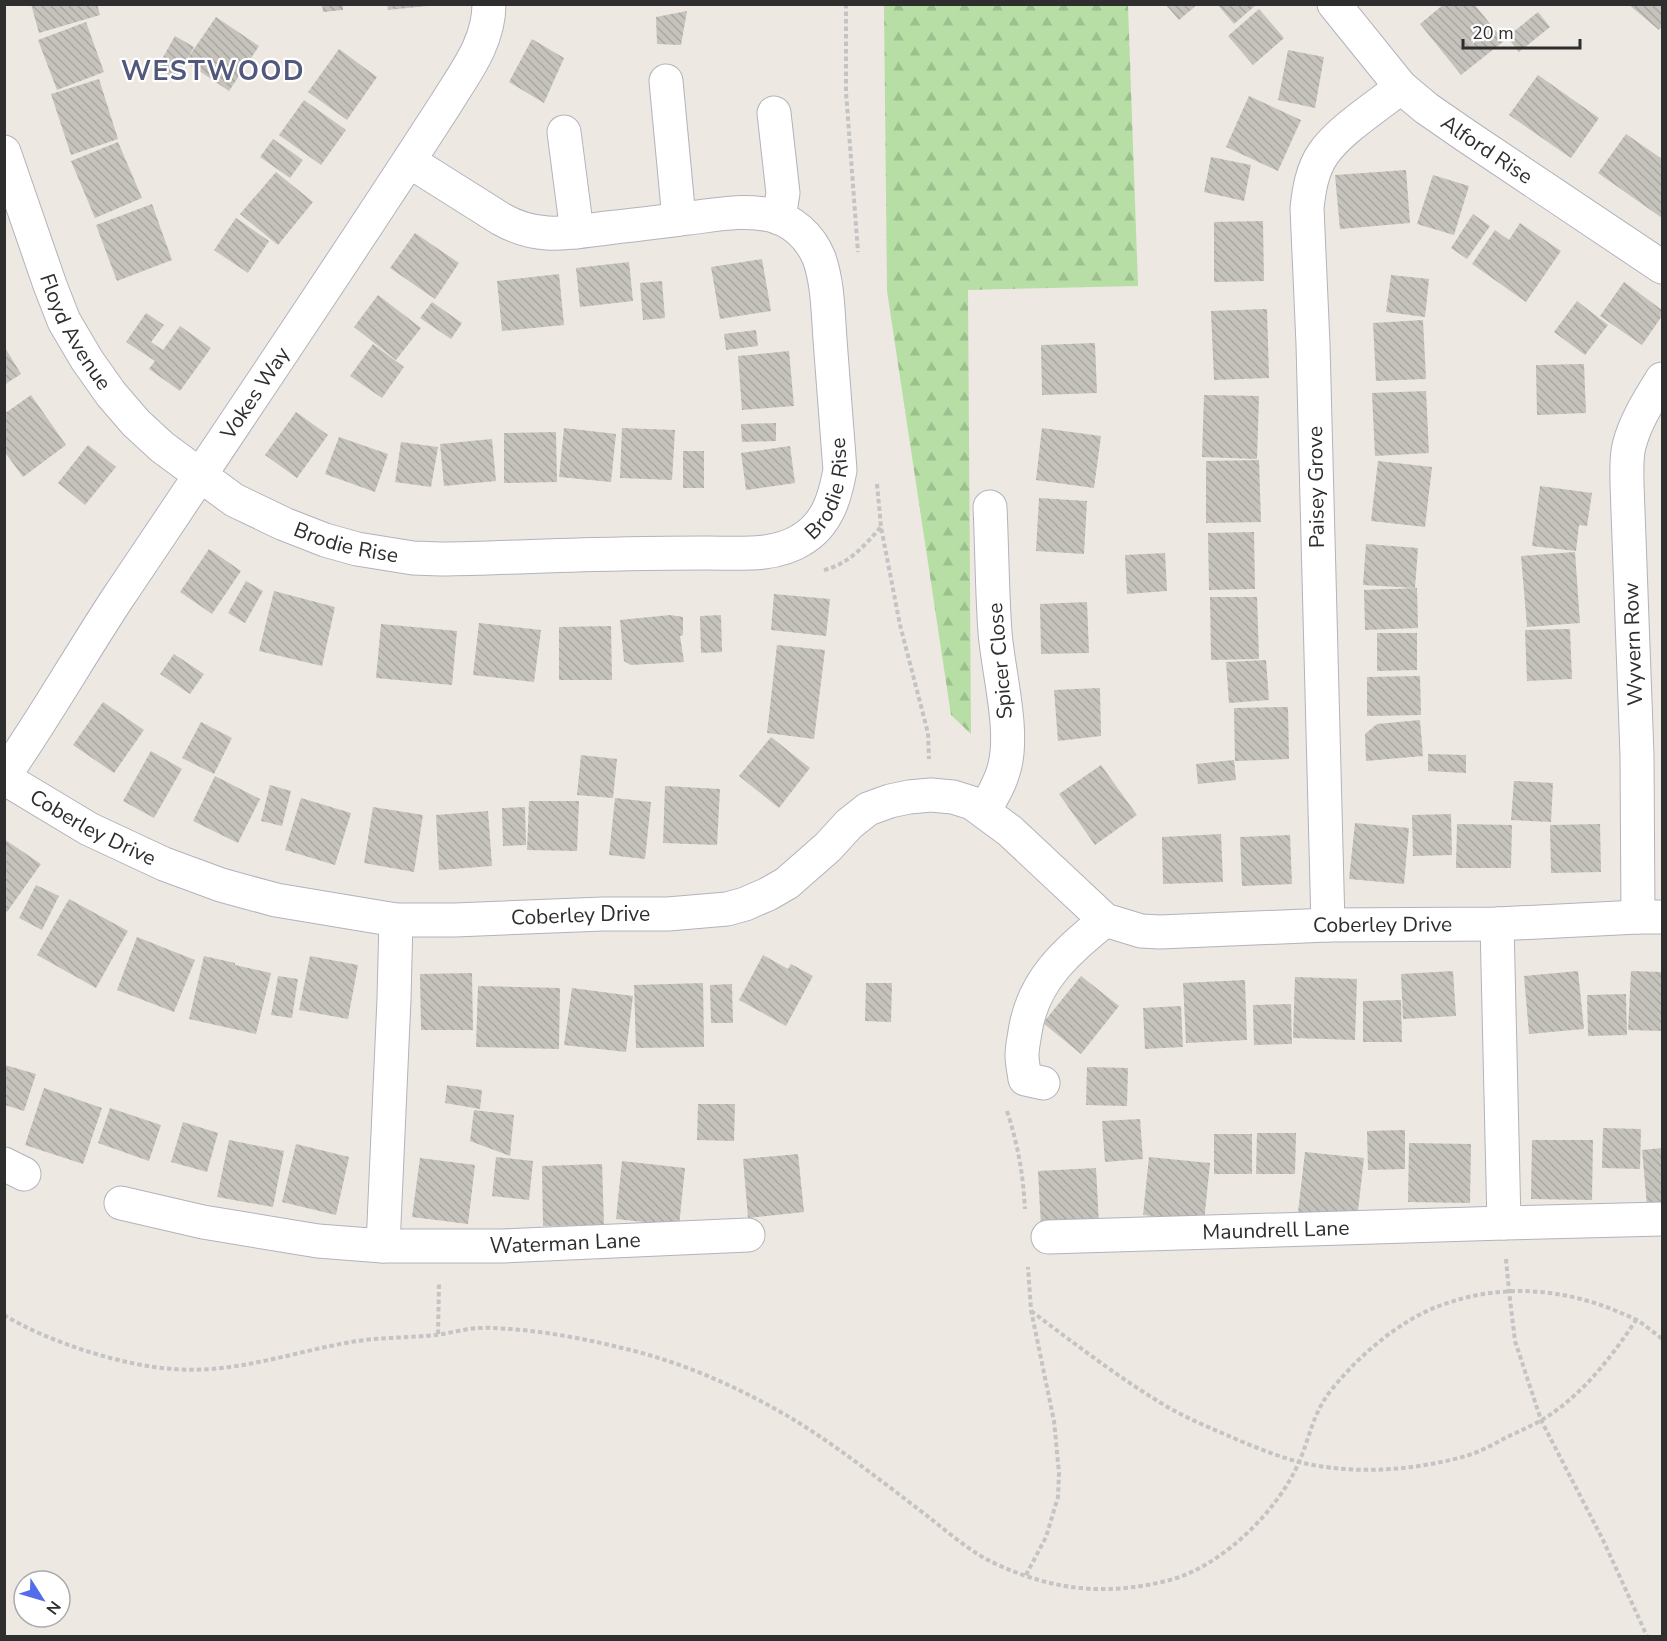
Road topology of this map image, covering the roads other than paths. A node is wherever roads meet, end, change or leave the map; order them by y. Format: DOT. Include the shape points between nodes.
graph roads {
  1 [pos="489,4"];
  2 [pos="1334,4"];
  3 [pos="666,81"];
  4 [pos="1401,87"];
  5 [pos="774,113"];
  6 [pos="564,132"];
  7 [pos="4,152"];
  8 [pos="409,161"];
  9 [pos="779,218"];
  10 [pos="679,219"];
  11 [pos="577,232"];
  12 [pos="1662,267"];
  13 [pos="1662,380"];
  14 [pos="200,476"];
  15 [pos="990,507"];
  16 [pos="4,777"];
  17 [pos="984,811"];
  18 [pos="1650,917"];
  19 [pos="396,920"];
  20 [pos="1105,920"];
  21 [pos="1497,924"];
  22 [pos="1328,926"];
  23 [pos="1042,1083"];
  24 [pos="121,1203"];
  25 [pos="1662,1219"];
  26 [pos="1504,1223"];
  27 [pos="748,1235"];
  28 [pos="1048,1237"];
  29 [pos="383,1246"];
  1 -- 8 [label="street, Vokes Way" via="487,28 476,55"];
  2 -- 4 [label="street, Alford Rise"];
  3 -- 10 [label="street"];
  4 -- 12 [label="street, Alford Rise" via="1465,135"];
  4 -- 22 [label="street, Paisey Grove" via="1336,138 1314,172 1308,200"];
  5 -- 9 [label="street" via="783,193"];
  6 -- 11 [label="street"];
  7 -- 14 [label="street, Floyd Avenue" via="50,285 81,351 136,423"];
  8 -- 11 [label="street, Brodie Rise" via="516,228 546,234"];
  8 -- 14 [label="street, Vokes Way"];
  9 -- 10 [label="street, Brodie Rise" via="751,213"];
  9 -- 14 [label="street, Brodie Rise" via="801,231 819,259 826,293 840,470 836,494 818,526 786,548 753,552 413,558 325,540 234,500"];
  10 -- 11 [label="street, Brodie Rise"];
  13 -- 18 [label="street, Wyvern Row" via="1638,421 1628,448 1627,484 1637,755"];
  14 -- 16 [label="street, Vokes Way"];
  15 -- 17 [label="street, Spicer Close" via="995,633 1007,748 1005,768"];
  16 -- 19 [label="street, Coberley Drive" via="89,829 221,885 276,900"];
  17 -- 19 [label="street, Coberley Drive" via="961,799 931,795 890,801 868,809 787,883 727,909 668,914"];
  17 -- 20 [label="street, Coberley Drive"];
  18 -- 21 [label="street, Coberley Drive"];
  19 -- 29 [label="street"];
  20 -- 22 [label="street, Coberley Drive" via="1141,931 1160,932"];
  20 -- 23 [label="street" via="1071,948 1038,990 1027,1020 1022,1054 1025,1079"];
  21 -- 22 [label="street, Coberley Drive"];
  21 -- 26 [label="street"];
  24 -- 29 [label="street, Waterman Lane" via="203,1222 318,1241"];
  25 -- 26 [label="street, Maundrell Lane"];
  26 -- 28 [label="street, Maundrell Lane"];
  27 -- 29 [label="street, Waterman Lane" via="502,1246"];
}
